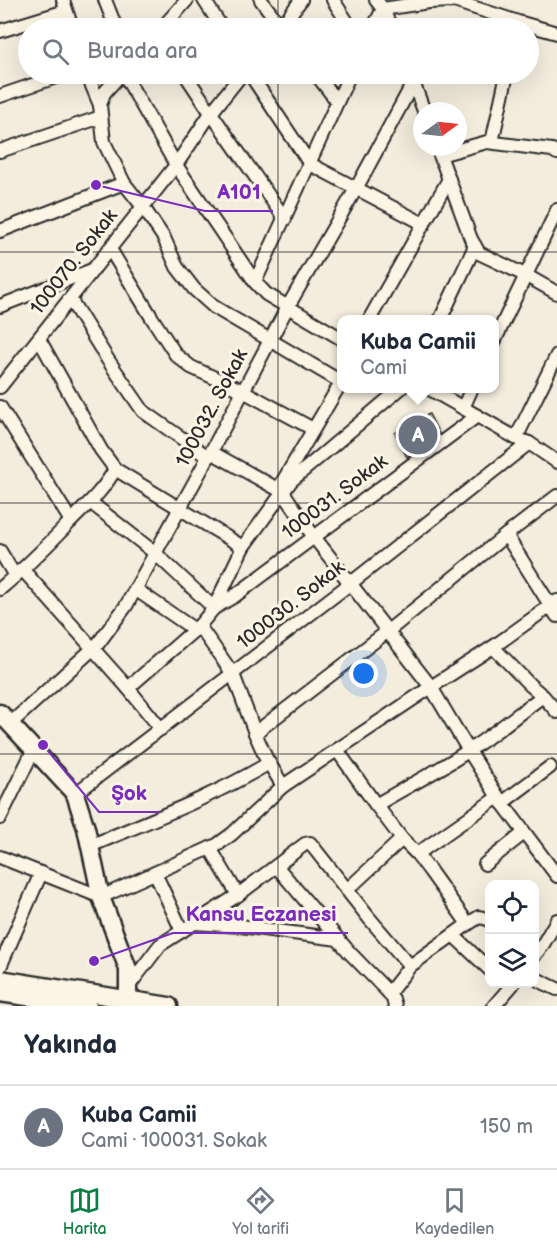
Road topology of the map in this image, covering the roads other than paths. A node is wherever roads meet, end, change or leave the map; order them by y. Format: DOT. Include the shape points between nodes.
graph roads {
  1 [pos="105,0"];
  2 [pos="169,0"];
  3 [pos="187,0"];
  4 [pos="204,0"];
  5 [pos="261,0"];
  6 [pos="301,0"];
  7 [pos="333,0"];
  8 [pos="454,0"];
  9 [pos="379,5"];
  10 [pos="64,6"];
  11 [pos="175,13"];
  12 [pos="33,18"];
  13 [pos="112,18"];
  14 [pos="171,18"];
  15 [pos="216,18"];
  16 [pos="274,18"];
  17 [pos="288,18"];
  18 [pos="345,18"];
  19 [pos="499,18"];
  20 [pos="18,24"];
  21 [pos="539,29"];
  22 [pos="0,31"];
  23 [pos="557,33"];
  24 [pos="35,84"];
  25 [pos="91,84"];
  26 [pos="113,84"];
  27 [pos="129,84"];
  28 [pos="192,84"];
  29 [pos="234,84"];
  30 [pos="257,84"];
  31 [pos="324,84"];
  32 [pos="345,84"];
  33 [pos="409,84"];
  34 [pos="414,84"];
  35 [pos="505,84"];
  36 [pos="0,96"];
  37 [pos="337,101"];
  38 [pos="421,102"];
  39 [pos="100,111"];
  40 [pos="211,113"];
  41 [pos="492,142"];
  42 [pos="467,146"];
  43 [pos="0,152"];
  44 [pos="557,153"];
  45 [pos="441,156"];
  46 [pos="310,164"];
  47 [pos="176,165"];
  48 [pos="449,179"];
  49 [pos="124,183"];
  50 [pos="357,188"];
  51 [pos="143,207"];
  52 [pos="557,210"];
  53 [pos="285,219"];
  54 [pos="424,224"];
  55 [pos="0,231"];
  56 [pos="475,246"];
  57 [pos="110,249"];
  58 [pos="93,270"];
  59 [pos="527,276"];
  60 [pos="255,282"];
  61 [pos="557,293"];
  62 [pos="70,299"];
  63 [pos="0,306"];
  64 [pos="287,308"];
  65 [pos="372,315"];
  66 [pos="442,315"];
  67 [pos="499,334"];
  68 [pos="337,336"];
  69 [pos="39,339"];
  70 [pos="270,340"];
  71 [pos="557,355"];
  72 [pos="337,379"];
  73 [pos="0,387"];
  74 [pos="337,388"];
  75 [pos="243,391"];
  76 [pos="395,393"];
  77 [pos="437,393"];
  78 [pos="470,393"];
  79 [pos="0,407"];
  80 [pos="463,408"];
  81 [pos="477,416"];
  82 [pos="313,429"];
  83 [pos="516,438"];
  84 [pos="529,443"];
  85 [pos="210,454"];
  86 [pos="557,462"];
  87 [pos="115,469"];
  88 [pos="281,490"];
  89 [pos="557,496"];
  90 [pos="90,502"];
  91 [pos="180,508"];
  92 [pos="71,521"];
  93 [pos="506,535"];
  94 [pos="314,537"];
  95 [pos="243,547"];
  96 [pos="0,551"];
  97 [pos="155,553"];
  98 [pos="19,573"];
  99 [pos="351,583"];
  100 [pos="0,589"];
  101 [pos="135,589"];
  102 [pos="555,607"];
  103 [pos="214,608"];
  104 [pos="197,628"];
  105 [pos="388,631"];
  106 [pos="493,647"];
  107 [pos="93,649"];
  108 [pos="233,674"];
  109 [pos="431,687"];
  110 [pos="128,688"];
  111 [pos="543,696"];
  112 [pos="557,712"];
  113 [pos="5,719"];
  114 [pos="162,729"];
  115 [pos="255,733"];
  116 [pos="34,749"];
  117 [pos="337,750"];
  118 [pos="469,751"];
  119 [pos="269,763"];
  120 [pos="550,768"];
  121 [pos="283,786"];
  122 [pos="75,794"];
  123 [pos="500,800"];
  124 [pos="376,805"];
  125 [pos="0,818"];
  126 [pos="524,833"];
  127 [pos="402,839"];
  128 [pos="90,846"];
  129 [pos="210,848"];
  130 [pos="417,854"];
  131 [pos="0,857"];
  132 [pos="485,864"];
  133 [pos="276,867"];
  134 [pos="41,873"];
  135 [pos="155,873"];
  136 [pos="557,876"];
  137 [pos="347,890"];
  138 [pos="238,895"];
  139 [pos="101,897"];
  140 [pos="485,918"];
  141 [pos="557,920"];
  142 [pos="194,923"];
  143 [pos="468,924"];
  144 [pos="182,931"];
  145 [pos="453,934"];
  146 [pos="338,939"];
  147 [pos="539,950"];
  148 [pos="410,966"];
  149 [pos="485,966"];
  150 [pos="0,967"];
  151 [pos="0,979"];
  152 [pos="539,980"];
  153 [pos="506,988"];
  154 [pos="557,989"];
  155 [pos="0,993"];
  156 [pos="389,993"];
  157 [pos="127,997"];
  158 [pos="88,1006"];
  159 [pos="170,1006"];
  160 [pos="395,1006"];
  161 [pos="494,1006"];
  1 -- 13 [label="street"];
  2 -- 11 [label="street"];
  3 -- 11 [label="street"];
  4 -- 15 [label="street"];
  5 -- 16 [label="street"];
  6 -- 17 [label="street"];
  7 -- 18 [label="street"];
  8 -- 9 [label="street"];
  8 -- 19 [label="street"];
  10 -- 12 [label="street"];
  11 -- 14 [label="street"];
  20 -- 22 [label="street"];
  21 -- 23 [label="street"];
  24 -- 36 [label="street"];
  25 -- 39 [label="street"];
  26 -- 39 [label="street" via="104,93"];
  27 -- 47 [label="street"];
  28 -- 40 [label="street"];
  29 -- 40 [label="street, 100070. Sokak"];
  30 -- 46 [label="street"];
  31 -- 37 [label="street"];
  32 -- 37 [label="street"];
  33 -- 50 [label="street, 100032. Sokak"];
  34 -- 38 [label="street"];
  35 -- 41 [label="street"];
  37 -- 46 [label="street"];
  39 -- 43 [label="street"];
  39 -- 49 [label="street" via="104,142"];
  40 -- 47 [label="street, 100070. Sokak"];
  40 -- 53 [label="street"];
  41 -- 42 [label="street"];
  41 -- 44 [label="street"];
  45 -- 48 [label="street"];
  46 -- 50 [label="street"];
  46 -- 53 [label="street"];
  47 -- 51 [label="street, 100070. Sokak"];
  47 -- 60 [label="street"];
  48 -- 54 [label="street"];
  48 -- 56 [label="street"];
  49 -- 51 [label="street"];
  49 -- 55 [label="street"];
  50 -- 54 [label="street"];
  50 -- 64 [label="street, 100032. Sokak"];
  51 -- 57 [label="street, 100070. Sokak"];
  51 -- 70 [label="street" via="177,267 194,288 214,307"];
  52 -- 59 [label="street"];
  53 -- 60 [label="street"];
  54 -- 65 [label="street"];
  56 -- 59 [label="street" via="479,253"];
  56 -- 66 [label="street"];
  57 -- 58 [label="street, 100070. Sokak"];
  57 -- 75 [label="street" via="176,355"];
  58 -- 62 [label="street, 100070. Sokak"];
  58 -- 63 [label="street"];
  59 -- 61 [label="street"];
  59 -- 67 [label="street"];
  60 -- 64 [label="street"];
  62 -- 69 [label="street, 100070. Sokak"];
  62 -- 85 [label="street" via="143,411"];
  64 -- 68 [label="street"];
  64 -- 70 [label="street, 100032. Sokak"];
  69 -- 73 [label="street, 100070. Sokak"];
  69 -- 87 [label="street"];
  70 -- 72 [label="street"];
  70 -- 75 [label="street, 100032. Sokak"];
  71 -- 83 [label="street"];
  74 -- 82 [label="street"];
  75 -- 82 [label="street"];
  75 -- 85 [label="street, 100032. Sokak"];
  76 -- 88 [label="street"];
  77 -- 80 [label="street"];
  78 -- 80 [label="street"];
  79 -- 92 [label="street"];
  80 -- 81 [label="street"];
  81 -- 83 [label="street"];
  81 -- 94 [label="street, 100031. Sokak"];
  82 -- 88 [label="street"];
  83 -- 84 [label="street"];
  84 -- 86 [label="street"];
  84 -- 99 [label="street, 100030. Sokak"];
  85 -- 88 [label="street"];
  85 -- 91 [label="street, 100032. Sokak"];
  87 -- 90 [label="street"];
  87 -- 91 [label="street"];
  88 -- 94 [label="street"];
  88 -- 95 [label="street"];
  89 -- 93 [label="street"];
  90 -- 92 [label="street"];
  90 -- 97 [label="street"];
  91 -- 95 [label="street"];
  91 -- 97 [label="street, 100032. Sokak"];
  92 -- 98 [label="street"];
  93 -- 102 [label="street"];
  93 -- 105 [label="street"];
  94 -- 99 [label="street"];
  94 -- 103 [label="street, 100031. Sokak"];
  95 -- 103 [label="street"];
  96 -- 98 [label="street"];
  97 -- 101 [label="street, 100032. Sokak"];
  97 -- 103 [label="street"];
  98 -- 100 [label="street"];
  98 -- 107 [label="street"];
  99 -- 105 [label="street"];
  99 -- 108 [label="street, 100030. Sokak"];
  101 -- 104 [label="street"];
  101 -- 107 [label="street, 100032. Sokak"];
  102 -- 106 [label="street"];
  103 -- 104 [label="street"];
  104 -- 108 [label="street"];
  104 -- 110 [label="street"];
  105 -- 109 [label="street"];
  105 -- 115 [label="street"];
  106 -- 109 [label="street"];
  106 -- 111 [label="street"];
  107 -- 110 [label="street"];
  107 -- 113 [label="street, 100032. Sokak"];
  108 -- 114 [label="street, 100030. Sokak"];
  108 -- 115 [label="street"];
  109 -- 117 [label="street"];
  109 -- 118 [label="street"];
  110 -- 114 [label="street"];
  111 -- 112 [label="street"];
  111 -- 118 [label="street"];
  113 -- 116 [label="street"];
  114 -- 122 [label="street, 100030. Sokak"];
  115 -- 119 [label="street"];
  116 -- 122 [label="street"];
  116 -- 125 [label="street"];
  117 -- 121 [label="street"];
  117 -- 124 [label="street"];
  118 -- 123 [label="street"];
  118 -- 124 [label="street"];
  119 -- 121 [label="street"];
  119 -- 128 [label="street" via="196,801"];
  120 -- 123 [label="street"];
  121 -- 129 [label="street" via="232,834"];
  122 -- 128 [label="street"];
  123 -- 126 [label="street"];
  123 -- 130 [label="street"];
  124 -- 127 [label="street"];
  126 -- 132 [label="street"];
  126 -- 136 [label="street"];
  127 -- 130 [label="street"];
  127 -- 137 [label="street"];
  128 -- 139 [label="street"];
  129 -- 135 [label="street"];
  129 -- 138 [label="street"];
  130 -- 143 [label="street"];
  131 -- 134 [label="street"];
  133 -- 137 [label="street" via="310,843"];
  133 -- 138 [label="street"];
  133 -- 146 [label="street"];
  134 -- 139 [label="street"];
  134 -- 150 [label="street"];
  135 -- 139 [label="street"];
  135 -- 144 [label="street"];
  137 -- 148 [label="street"];
  138 -- 142 [label="street"];
  139 -- 157 [label="street" via="128,969"];
  140 -- 143 [label="street" via="479,917"];
  141 -- 147 [label="street"];
  142 -- 144 [label="street"];
  142 -- 146 [label="street"];
  143 -- 145 [label="street"];
  144 -- 157 [label="street" via="160,945"];
  145 -- 148 [label="street"];
  145 -- 149 [label="street"];
  146 -- 156 [label="street"];
  148 -- 156 [label="street"];
  151 -- 157 [label="street"];
  152 -- 154 [label="street"];
  153 -- 161 [label="street"];
  155 -- 158 [label="street"];
  156 -- 160 [label="street"];
  157 -- 159 [label="street"];
}
